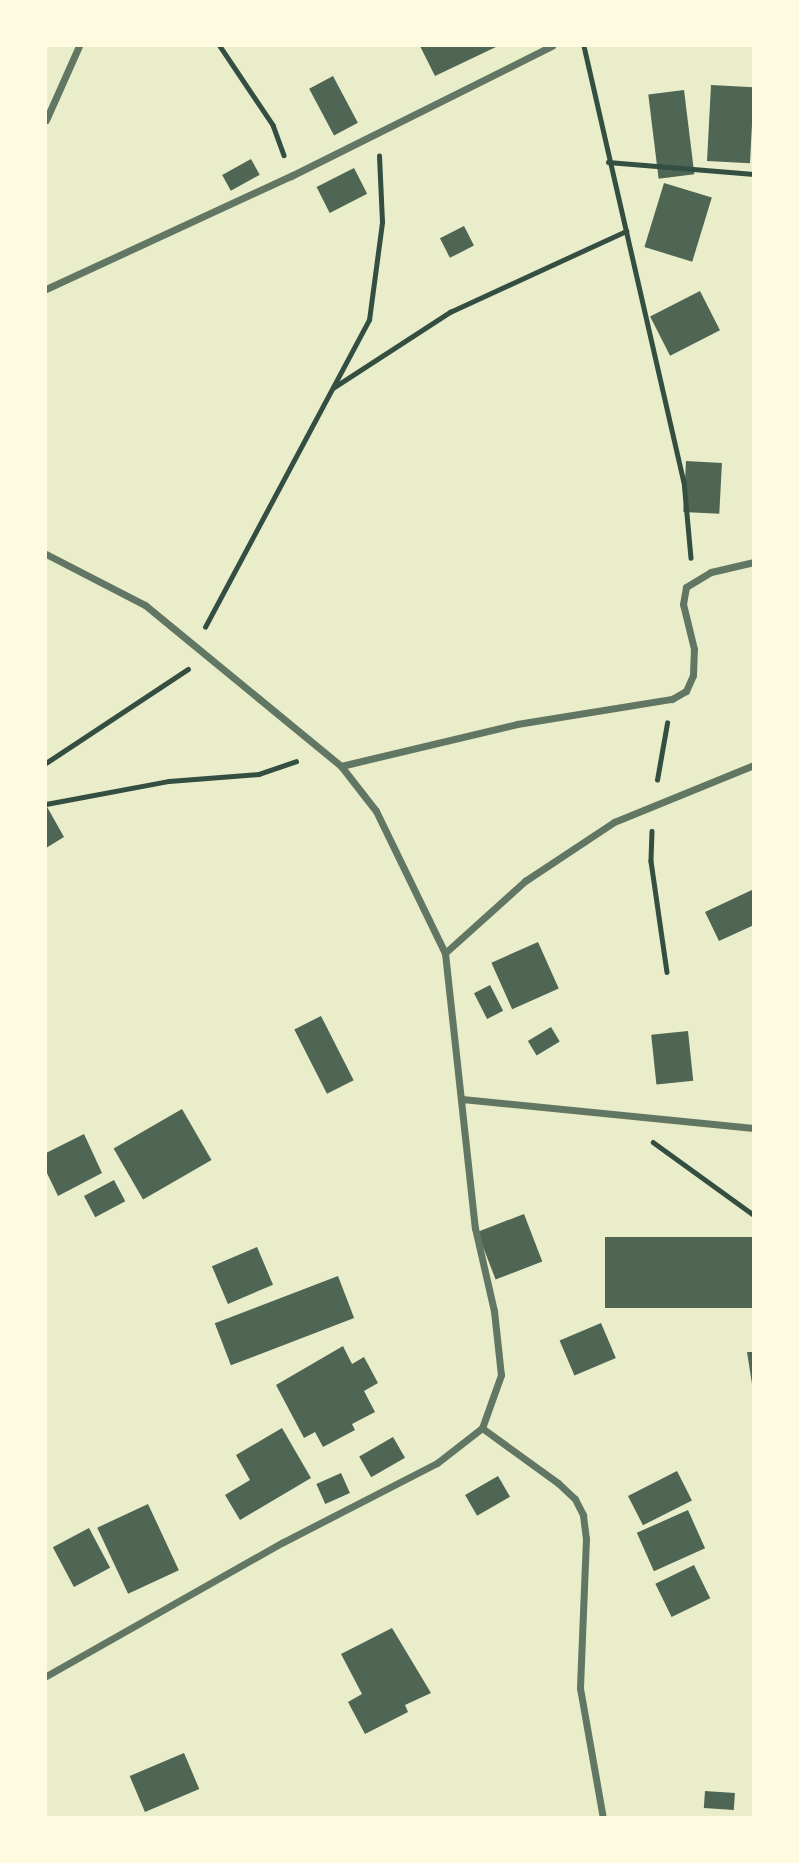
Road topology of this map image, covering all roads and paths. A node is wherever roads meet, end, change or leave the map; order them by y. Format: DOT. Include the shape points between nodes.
graph roads {
  1 [pos="79,46"];
  2 [pos="220,46"];
  3 [pos="552,46"];
  4 [pos="584,46"];
  5 [pos="46,120"];
  6 [pos="379,131"];
  7 [pos="608,162"];
  8 [pos="754,174"];
  9 [pos="291,176"];
  10 [pos="626,231"];
  11 [pos="46,289"];
  12 [pos="332,389"];
  13 [pos="46,554"];
  14 [pos="754,562"];
  15 [pos="693,579"];
  16 [pos="199,649"];
  17 [pos="207,656"];
  18 [pos="671,699"];
  19 [pos="324,752"];
  20 [pos="46,763"];
  21 [pos="754,765"];
  22 [pos="341,766"];
  23 [pos="46,804"];
  24 [pos="653,806"];
  25 [pos="445,953"];
  26 [pos="667,972"];
  27 [pos="462,1099"];
  28 [pos="612,1113"];
  29 [pos="754,1128"];
  30 [pos="754,1215"];
  31 [pos="482,1428"];
  32 [pos="46,1676"];
  33 [pos="603,1818"];
  1 -- 5 [label="street"];
  2 -- 9 [label="path" via="273,125"];
  3 -- 6 [label="street"];
  4 -- 7 [label="path"];
  6 -- 9 [label="street"];
  6 -- 12 [label="path" via="382,222 369,320"];
  7 -- 8 [label="path"];
  7 -- 10 [label="path"];
  9 -- 11 [label="street"];
  10 -- 12 [label="path" via="450,312"];
  10 -- 15 [label="path" via="684,481"];
  12 -- 16 [label="path" via="209,614"];
  13 -- 16 [label="street" via="145,605"];
  14 -- 15 [label="street"];
  15 -- 18 [label="street" via="686,587 683,604 694,649 693,675 686,691"];
  16 -- 17 [label="street"];
  17 -- 19 [label="street"];
  17 -- 20 [label="path"];
  18 -- 22 [label="street" via="517,724"];
  18 -- 24 [label="path"];
  19 -- 22 [label="street"];
  19 -- 23 [label="path" via="259,774 169,781"];
  21 -- 24 [label="street"];
  22 -- 25 [label="street" via="376,811"];
  24 -- 25 [label="street" via="614,822 525,881"];
  24 -- 26 [label="path" via="652,861"];
  25 -- 27 [label="street"];
  27 -- 28 [label="street"];
  27 -- 31 [label="street" via="475,1228 494,1311 500,1376"];
  28 -- 29 [label="street"];
  28 -- 30 [label="path"];
  31 -- 32 [label="street" via="437,1463 283,1542"];
  31 -- 33 [label="street" via="558,1483 583,1515 580,1688"];
}
